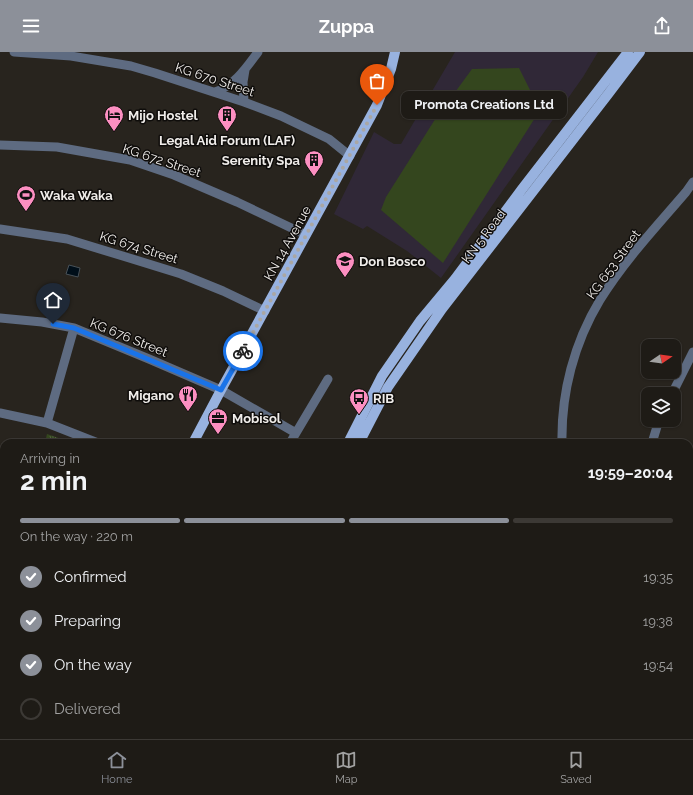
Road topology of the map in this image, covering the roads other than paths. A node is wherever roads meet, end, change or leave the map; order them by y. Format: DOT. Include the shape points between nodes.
graph roads {
  1 [pos="14,52"];
  2 [pos="258,52"];
  3 [pos="395,52"];
  4 [pos="628,52"];
  5 [pos="640,52"];
  6 [pos="245,70"];
  7 [pos="215,92"];
  8 [pos="244,102"];
  9 [pos="0,144"];
  10 [pos="350,156"];
  11 [pos="693,182"];
  12 [pos="0,229"];
  13 [pos="306,235"];
  14 [pos="265,311"];
  15 [pos="0,318"];
  16 [pos="74,328"];
  17 [pos="693,352"];
  18 [pos="328,379"];
  19 [pos="676,387"];
  20 [pos="221,390"];
  21 [pos="0,413"];
  22 [pos="47,423"];
  23 [pos="657,427"];
  24 [pos="296,433"];
  25 [pos="88,439"];
  26 [pos="196,439"];
  27 [pos="292,439"];
  28 [pos="350,439"];
  29 [pos="361,439"];
  30 [pos="562,439"];
  31 [pos="653,439"];
  1 -- 7 [label="street, KG 670 Street" via="71,56 131,66"];
  2 -- 6 [label="street"];
  3 -- 10 [label="main road, KN 14 Avenue" via="377,105"];
  4 -- 28 [label="main road, KN 5 Road" via="420,321 382,376"];
  5 -- 29 [label="main road, KN 5 Road" via="442,309 388,387"];
  6 -- 7 [label="street" via="232,84"];
  6 -- 8 [label="street"];
  7 -- 8 [label="street, KG 670 Street"];
  8 -- 10 [label="street, KG 670 Street" via="320,134"];
  9 -- 13 [label="street, KG 672 Street" via="57,148 130,160 181,178"];
  10 -- 13 [label="main road, KN 14 Avenue"];
  11 -- 30 [label="street, KG 653 Street" via="629,259 599,301 570,368 562,411"];
  12 -- 14 [label="street, KG 674 Street" via="67,239 133,259 181,274"];
  13 -- 14 [label="main road, KN 14 Avenue"];
  14 -- 20 [label="main road, KN 14 Avenue"];
  15 -- 16 [label="street, KG 676 Street"];
  16 -- 20 [label="street, KG 676 Street"];
  16 -- 22 [label="street"];
  17 -- 19 [label="street"];
  18 -- 24 [label="street"];
  20 -- 24 [label="street, KG 676 Street"];
  20 -- 26 [label="main road, KN 14 Avenue"];
  21 -- 22 [label="street"];
  22 -- 25 [label="street"];
  23 -- 31 [label="street"];
  24 -- 27 [label="street"];
}
